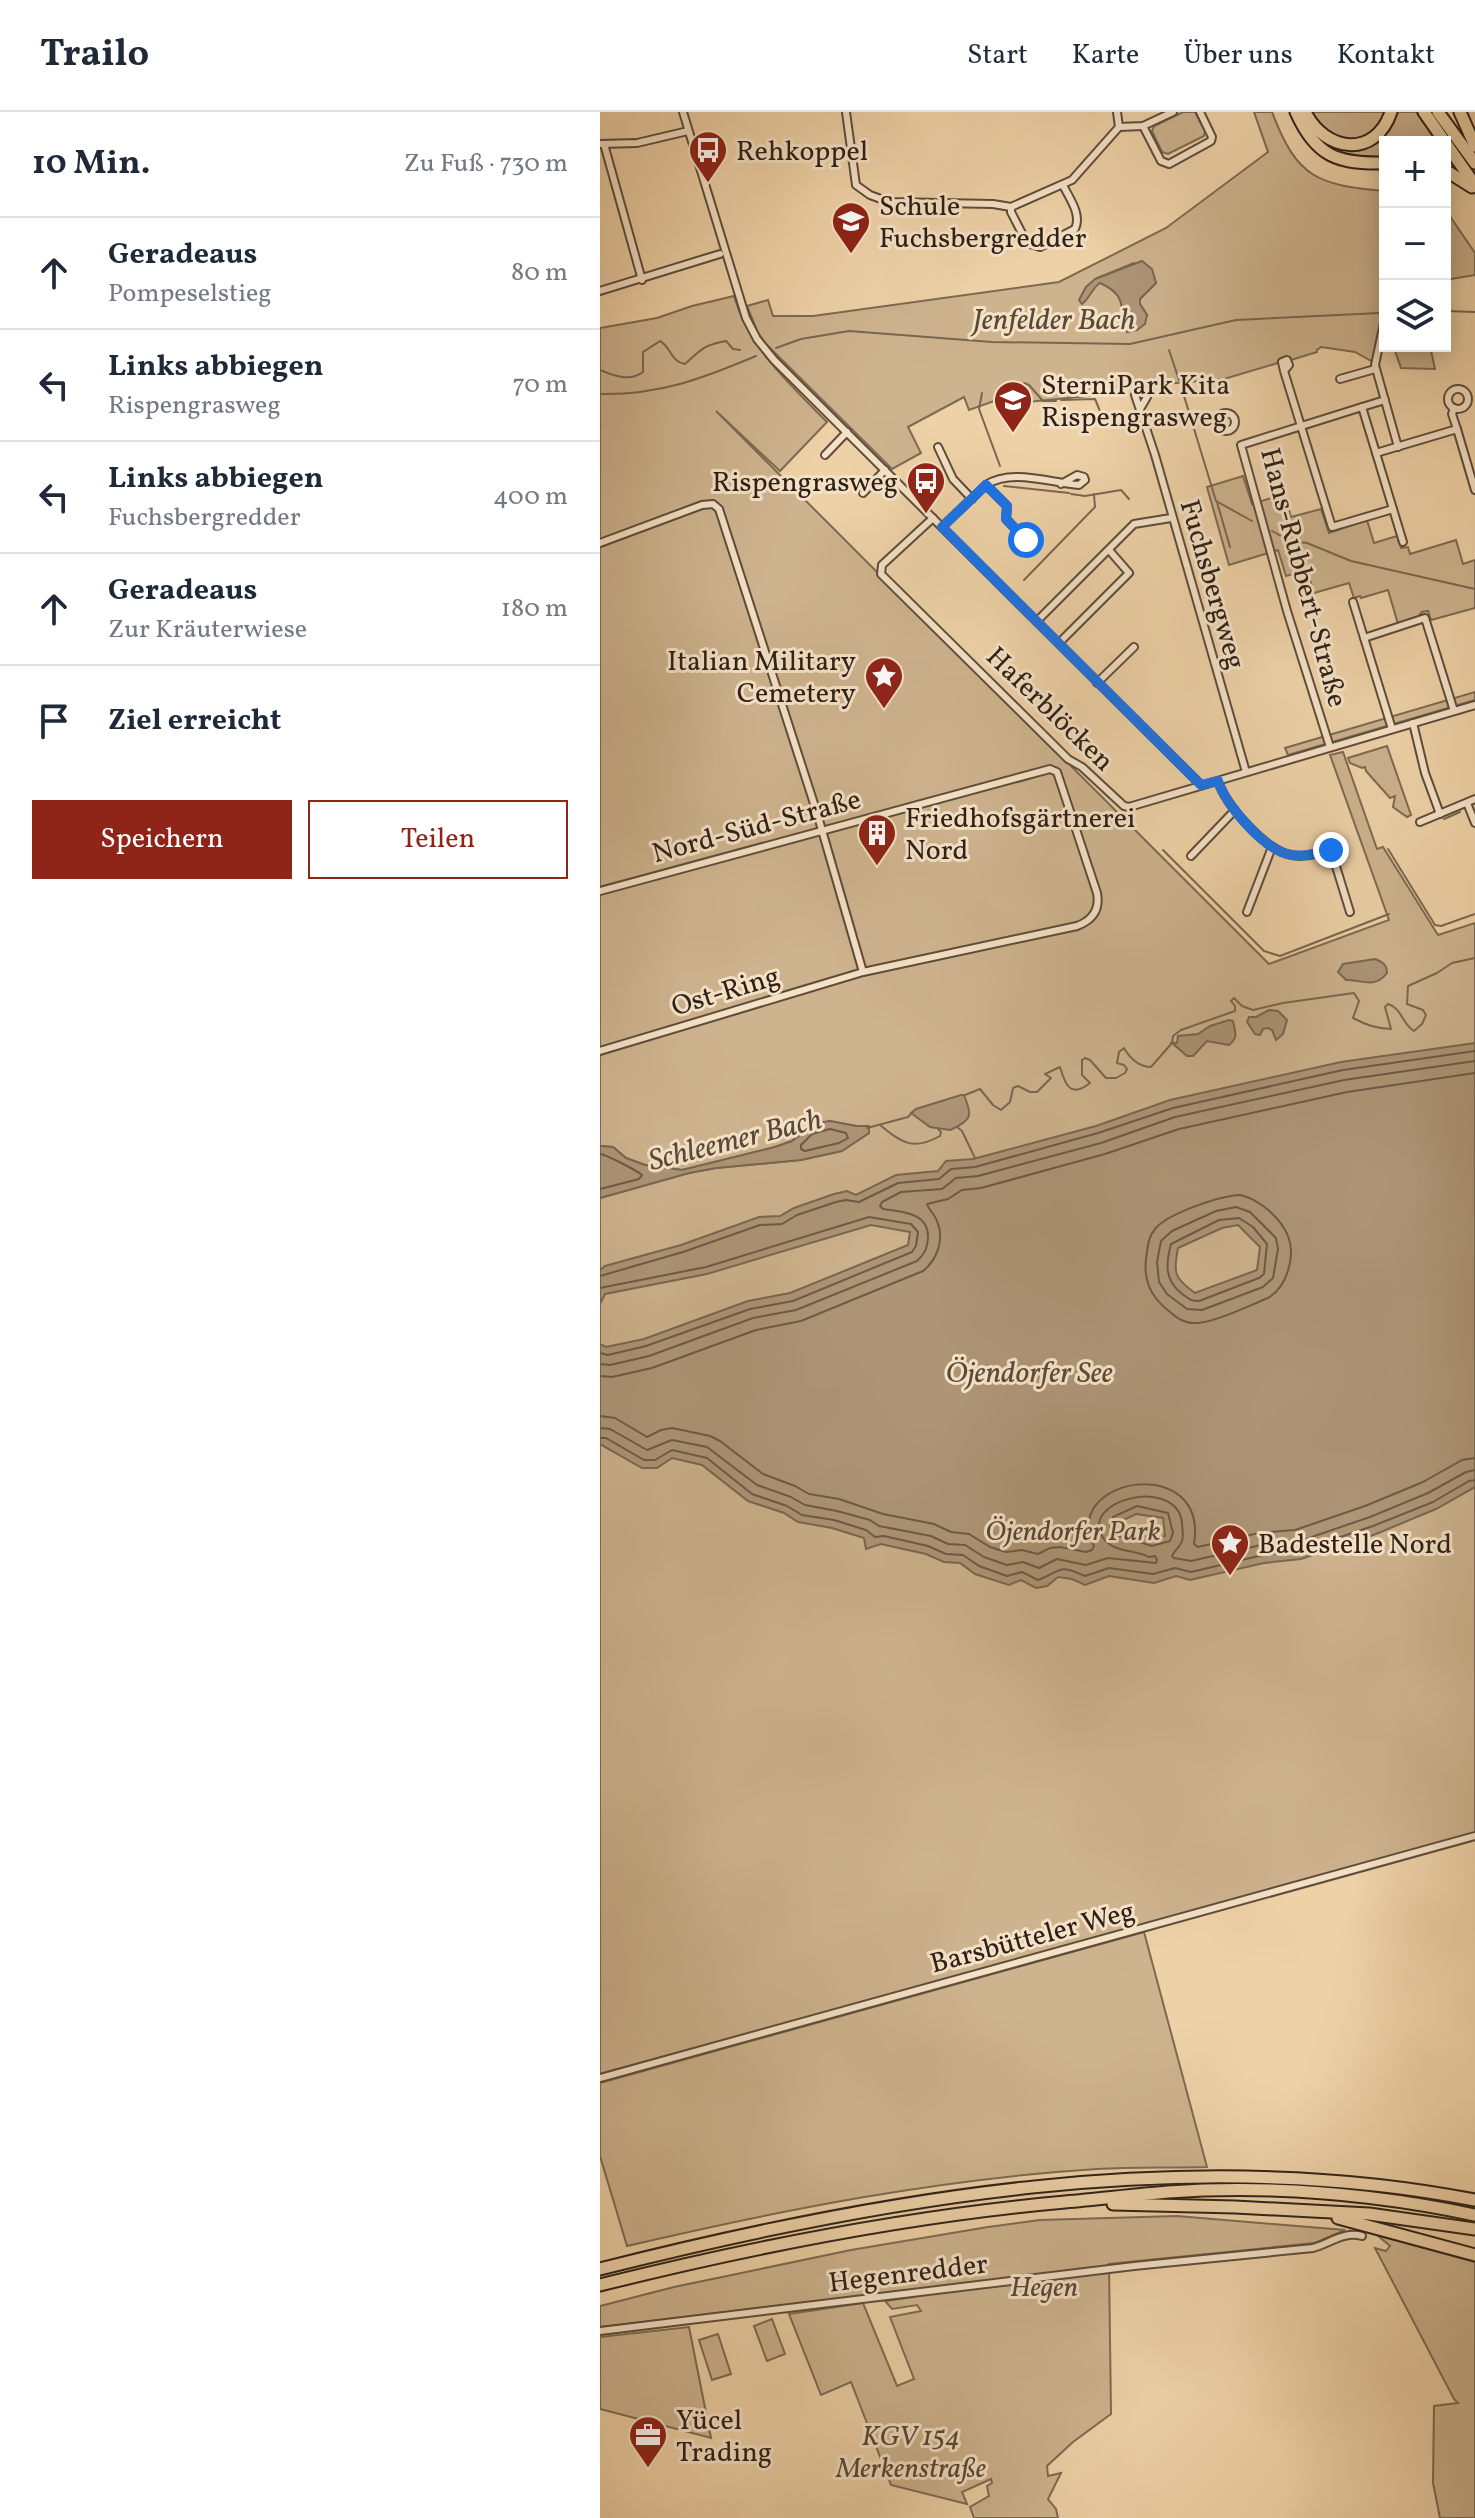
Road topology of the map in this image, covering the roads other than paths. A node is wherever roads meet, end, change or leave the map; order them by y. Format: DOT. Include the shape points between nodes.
graph roads {
  1 [pos="683,112"];
  2 [pos="846,112"];
  3 [pos="1117,112"];
  4 [pos="1173,112"];
  5 [pos="1200,112"];
  6 [pos="1296,112"];
  7 [pos="1305,112"];
  8 [pos="1391,112"];
  9 [pos="1424,112"];
  10 [pos="1438,112"];
  11 [pos="1460,112"];
  12 [pos="1143,126"];
  13 [pos="1119,127"];
  14 [pos="688,131"];
  15 [pos="602,144"];
  16 [pos="1475,146"];
  17 [pos="1379,163"];
  18 [pos="1475,163"];
  19 [pos="1451,173"];
  20 [pos="1063,185"];
  21 [pos="1475,187"];
  22 [pos="1011,207"];
  23 [pos="720,254"];
  24 [pos="642,280"];
  25 [pos="600,291"];
  26 [pos="1379,349"];
  27 [pos="1375,369"];
  28 [pos="1284,371"];
  29 [pos="1340,379"];
  30 [pos="1385,400"];
  31 [pos="1362,407"];
  32 [pos="1454,408"];
  33 [pos="1140,409"];
  34 [pos="1301,426"];
  35 [pos="1232,428"];
  36 [pos="1457,429"];
  37 [pos="847,432"];
  38 [pos="1241,445"];
  39 [pos="938,447"];
  40 [pos="1398,447"];
  41 [pos="1376,453"];
  42 [pos="825,455"];
  43 [pos="885,470"];
  44 [pos="1061,484"];
  45 [pos="986,485"];
  46 [pos="1475,490"];
  47 [pos="863,493"];
  48 [pos="972,499"];
  49 [pos="1393,509"];
  50 [pos="933,518"];
  51 [pos="1171,518"];
  52 [pos="942,527"];
  53 [pos="1026,540"];
  54 [pos="1403,542"];
  55 [pos="600,543"];
  56 [pos="1109,550"];
  57 [pos="1353,602"];
  58 [pos="1037,621"];
  59 [pos="1364,638"];
  60 [pos="1059,643"];
  61 [pos="1134,647"];
  62 [pos="1097,683"];
  63 [pos="1475,705"];
  64 [pos="1454,711"];
  65 [pos="1413,723"];
  66 [pos="1392,729"];
  67 [pos="1330,747"];
  68 [pos="1246,772"];
  69 [pos="1218,781"];
  70 [pos="1201,785"];
  71 [pos="1471,801"];
  72 [pos="1235,810"];
  73 [pos="1440,814"];
  74 [pos="1420,822"];
  75 [pos="1475,823"];
  76 [pos="821,830"];
  77 [pos="1272,847"];
  78 [pos="1191,856"];
  79 [pos="600,891"];
  80 [pos="1247,912"];
  81 [pos="1350,912"];
  82 [pos="863,972"];
  83 [pos="600,1051"];
  84 [pos="1475,1836"];
  85 [pos="600,2078"];
  86 [pos="1475,2198"];
  87 [pos="1054,2203"];
  88 [pos="1318,2212"];
  89 [pos="1475,2215"];
  90 [pos="1475,2229"];
  91 [pos="1362,2236"];
  92 [pos="1475,2255"];
  93 [pos="600,2269"];
  94 [pos="600,2285"];
  95 [pos="600,2331"];
  1 -- 14 [label="street"];
  2 -- 22 [label="street" via="856,185 870,195 889,202"];
  3 -- 13 [label="street"];
  4 -- 12 [label="street"];
  5 -- 12 [label="street" via="1211,141 1169,164 1161,161"];
  6 -- 17 [label="highway" via="1313,143 1332,157"];
  7 -- 8 [label="highway" via="1325,137 1349,145 1373,138"];
  9 -- 21 [label="highway"];
  10 -- 18 [label="highway"];
  11 -- 16 [label="highway"];
  12 -- 13 [label="street"];
  13 -- 20 [label="street"];
  14 -- 15 [label="street" via="637,143"];
  14 -- 37 [label="street" via="757,339"];
  15 -- 24 [label="street"];
  19 -- 21 [label="highway"];
  20 -- 22 [label="street"];
  20 -- 22 [label="street" via="1078,223 1040,247 1027,243"];
  23 -- 24 [label="street"];
  24 -- 25 [label="street"];
  26 -- 27 [label="street"];
  27 -- 29 [label="street"];
  27 -- 30 [label="street"];
  28 -- 34 [label="street"];
  30 -- 31 [label="street, Hans-Rubbert-Straße"];
  30 -- 40 [label="street"];
  31 -- 34 [label="street, Hans-Rubbert-Straße"];
  31 -- 41 [label="street"];
  32 -- 36 [label="street"];
  33 -- 51 [label="street, Fuchsbergweg"];
  34 -- 38 [label="street, Hans-Rubbert-Straße"];
  34 -- 49 [label="street" via="1332,527"];
  35 -- 38 [label="street"];
  36 -- 40 [label="street"];
  36 -- 46 [label="street"];
  37 -- 42 [label="street"];
  37 -- 43 [label="street"];
  38 -- 67 [label="street, Hans-Rubbert-Straße"];
  39 -- 48 [label="street" via="953,479"];
  40 -- 41 [label="street"];
  41 -- 49 [label="street"];
  43 -- 47 [label="street"];
  43 -- 50 [label="street"];
  44 -- 45 [label="street" via="1013,477"];
  45 -- 48 [label="street"];
  45 -- 53 [label="street" via="1007,506 1006,519"];
  48 -- 52 [label="street"];
  49 -- 54 [label="street"];
  50 -- 52 [label="street"];
  50 -- 70 [label="street, Haferblöcken" via="882,565 881,574 1119,804 1129,807"];
  51 -- 56 [label="street" via="1134,524"];
  51 -- 68 [label="street, Fuchsbergweg"];
  52 -- 58 [label="street"];
  55 -- 76 [label="street" via="698,506 713,504 719,509"];
  56 -- 58 [label="street"];
  56 -- 60 [label="street" via="1129,573"];
  57 -- 59 [label="street"];
  58 -- 60 [label="street"];
  59 -- 64 [label="street" via="1425,618"];
  59 -- 66 [label="street"];
  60 -- 62 [label="street"];
  61 -- 62 [label="street"];
  62 -- 70 [label="street"];
  63 -- 64 [label="street, Haferblöcken"];
  64 -- 65 [label="street, Haferblöcken"];
  65 -- 66 [label="street, Haferblöcken"];
  65 -- 73 [label="street"];
  66 -- 67 [label="street, Haferblöcken"];
  67 -- 68 [label="street, Haferblöcken"];
  68 -- 69 [label="street, Haferblöcken"];
  69 -- 70 [label="street, Haferblöcken"];
  69 -- 72 [label="street"];
  71 -- 73 [label="street"];
  71 -- 75 [label="street"];
  72 -- 77 [label="street"];
  72 -- 78 [label="street"];
  73 -- 74 [label="street"];
  76 -- 79 [label="street, Nord-Süd-Straße"];
  76 -- 82 [label="street"];
  76 -- 82 [label="street, Nord-Süd-Straße" via="1050,769 1058,774 1097,893 1097,909 1083,924"];
  77 -- 80 [label="street"];
  77 -- 81 [label="street" via="1307,856 1331,850"];
  82 -- 83 [label="street, Ost-Ring"];
  84 -- 85 [label="street, Barsbütteler Weg"];
  86 -- 93 [label="highway" via="1347,2182 1271,2179 1169,2178 1055,2186 915,2203"];
  87 -- 88 [label="highway"];
  87 -- 89 [label="highway" via="1169,2192 1280,2192"];
  87 -- 94 [label="highway" via="847,2232"];
  88 -- 90 [label="highway"];
  88 -- 92 [label="highway"];
  91 -- 95 [label="street, Hegenredder" via="1348,2234 1313,2248"];
}
